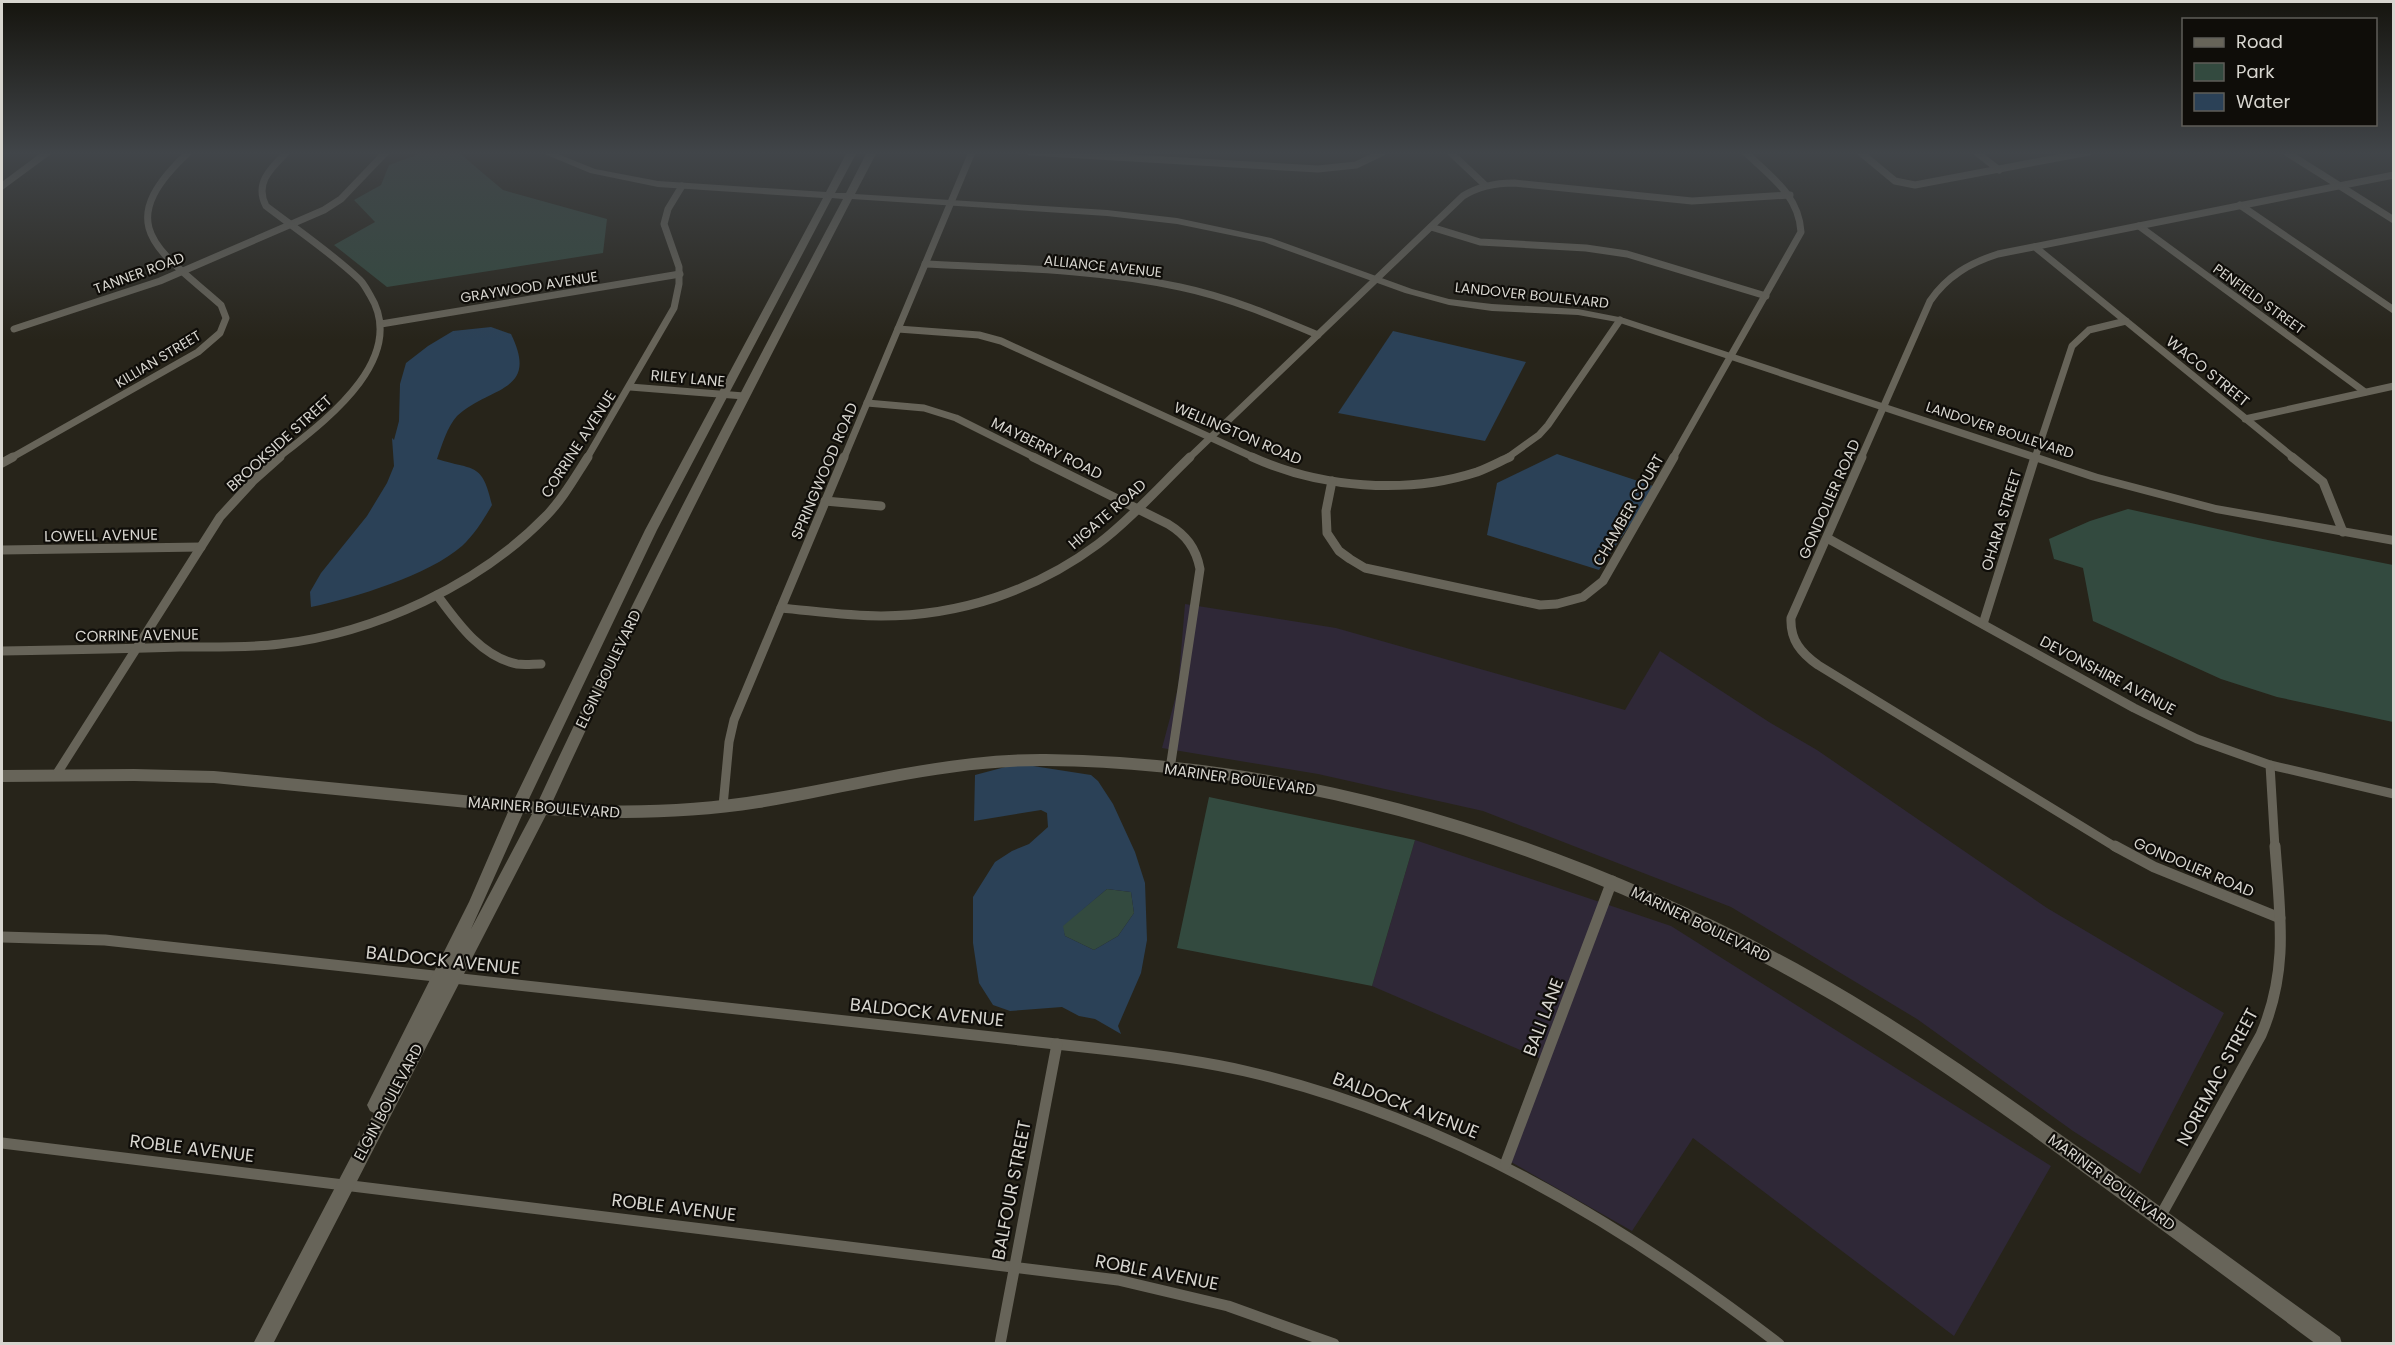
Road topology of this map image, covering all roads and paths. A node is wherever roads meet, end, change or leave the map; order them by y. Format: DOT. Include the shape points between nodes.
graph roads {
  1 [pos="146,215"];
  2 [pos="277,215"];
  3 [pos="311,215"];
  4 [pos="667,215"];
  5 [pos="820,215"];
  6 [pos="840,215"];
  7 [pos="946,215"];
  8 [pos="1124,215"];
  9 [pos="1444,215"];
  10 [pos="1800,215"];
  11 [pos="2193,215"];
  12 [pos="2254,215"];
  13 [pos="289,225"];
  14 [pos="2139,226"];
  15 [pos="1431,227"];
  16 [pos="2035,247"];
  17 [pos="925,264"];
  18 [pos="183,271"];
  19 [pos="680,274"];
  20 [pos="1377,279"];
  21 [pos="1766,296"];
  22 [pos="2394,310"];
  23 [pos="1620,320"];
  24 [pos="2126,321"];
  25 [pos="381,324"];
  26 [pos="14,329"];
  27 [pos="898,329"];
  28 [pos="1318,335"];
  29 [pos="1732,357"];
  30 [pos="2394,386"];
  31 [pos="630,387"];
  32 [pos="2365,392"];
  33 [pos="722,394"];
  34 [pos="744,396"];
  35 [pos="867,403"];
  36 [pos="1884,407"];
  37 [pos="2245,419"];
  38 [pos="1210,437"];
  39 [pos="2035,457"];
  40 [pos="2,463"];
  41 [pos="1332,481"];
  42 [pos="825,501"];
  43 [pos="881,506"];
  44 [pos="1137,508"];
  45 [pos="2343,532"];
  46 [pos="1827,538"];
  47 [pos="2394,541"];
  48 [pos="201,547"];
  49 [pos="2,550"];
  50 [pos="438,595"];
  51 [pos="781,608"];
  52 [pos="1983,624"];
  53 [pos="136,649"];
  54 [pos="2,651"];
  55 [pos="541,664"];
  56 [pos="2270,765"];
  57 [pos="1170,769"];
  58 [pos="56,775"];
  59 [pos="2,776"];
  60 [pos="2394,794"];
  61 [pos="723,806"];
  62 [pos="518,807"];
  63 [pos="542,809"];
  64 [pos="1612,881"];
  65 [pos="2280,918"];
  66 [pos="2,937"];
  67 [pos="447,979"];
  68 [pos="1057,1044"];
  69 [pos="2,1143"];
  70 [pos="1505,1165"];
  71 [pos="344,1185"];
  72 [pos="2160,1217"];
  73 [pos="1015,1266"];
  74 [pos="262,1344"];
  75 [pos="1000,1344"];
  76 [pos="1334,1344"];
  77 [pos="1779,1344"];
  78 [pos="2333,1344"];
  1 -- 18 [label="street, KILLIAN STREET" via="152,240"];
  2 -- 13 [label="street, BROOKSIDE STREET"];
  3 -- 13 [label="street, TANNER ROAD"];
  4 -- 19 [label="street, CORRINE AVENUE" via="664,231"];
  5 -- 33 [label="main road, ELGIN BOULEVARD"];
  6 -- 34 [label="main road, ELGIN BOULEVARD"];
  7 -- 17 [label="street, SPRINGWOOD ROAD"];
  8 -- 20 [label="main road, LANDOVER BOULEVARD" via="1197,224 1288,246"];
  9 -- 15 [label="street"];
  10 -- 21 [label="street, CHAMBER COURT" via="1801,232"];
  11 -- 14 [label="street, GONDOLIER ROAD"];
  12 -- 22 [label="street"];
  13 -- 18 [label="street, TANNER ROAD"];
  13 -- 25 [label="street, BROOKSIDE STREET" via="361,281 375,301"];
  14 -- 16 [label="street, GONDOLIER ROAD"];
  14 -- 32 [label="street, PENFIELD STREET"];
  15 -- 20 [label="street"];
  15 -- 21 [label="street" via="1480,242 1628,254"];
  16 -- 24 [label="street, WACO STREET"];
  16 -- 36 [label="street, GONDOLIER ROAD" via="1982,259 1944,281 1930,301"];
  17 -- 27 [label="street, SPRINGWOOD ROAD"];
  17 -- 28 [label="street, ALLIANCE AVENUE" via="1153,282 1232,301"];
  18 -- 26 [label="street, TANNER ROAD"];
  18 -- 40 [label="street, KILLIAN STREET" via="225,311 224,325 214,339 198,352"];
  19 -- 25 [label="street, GRAYWOOD AVENUE"];
  19 -- 31 [label="street, CORRINE AVENUE" via="680,290 671,317"];
  20 -- 23 [label="main road, LANDOVER BOULEVARD" via="1428,297 1473,306 1590,313"];
  20 -- 28 [label="street"];
  21 -- 29 [label="street, CHAMBER COURT"];
  23 -- 29 [label="main road, LANDOVER BOULEVARD"];
  23 -- 41 [label="street, WELLINGTON ROAD" via="1550,423 1505,459 1466,474 1421,483 1370,485"];
  24 -- 37 [label="street, WACO STREET"];
  24 -- 39 [label="street, OHARA STREET" via="2092,328 2076,339"];
  25 -- 48 [label="street, BROOKSIDE STREET" via="374,358 357,386 331,416 248,485"];
  27 -- 35 [label="street, SPRINGWOOD ROAD"];
  27 -- 38 [label="street, WELLINGTON ROAD" via="979,335 1001,341"];
  28 -- 38 [label="street, HIGATE ROAD"];
  29 -- 36 [label="main road, LANDOVER BOULEVARD"];
  29 -- 41 [label="street, CHAMBER COURT" via="1604,581 1570,602 1523,602 1365,568 1341,553 1327,534 1324,515"];
  30 -- 32 [label="street"];
  31 -- 33 [label="street, RILEY LANE"];
  31 -- 50 [label="street, CORRINE AVENUE" via="573,481 547,515 501,556"];
  32 -- 37 [label="street"];
  33 -- 34 [label="street, RILEY LANE"];
  33 -- 62 [label="main road, ELGIN BOULEVARD" via="651,530"];
  34 -- 63 [label="main road, ELGIN BOULEVARD"];
  35 -- 42 [label="street, SPRINGWOOD ROAD"];
  35 -- 44 [label="street, MAYBERRY ROAD" via="924,408 956,418"];
  36 -- 39 [label="main road, LANDOVER BOULEVARD"];
  36 -- 46 [label="street, GONDOLIER ROAD"];
  37 -- 45 [label="street, WACO STREET" via="2323,482"];
  38 -- 41 [label="street, WELLINGTON ROAD" via="1274,466"];
  38 -- 44 [label="street, HIGATE ROAD"];
  39 -- 45 [label="main road, LANDOVER BOULEVARD" via="2170,499"];
  39 -- 52 [label="street, OHARA STREET"];
  42 -- 43 [label="street"];
  42 -- 51 [label="street, SPRINGWOOD ROAD"];
  44 -- 51 [label="street, HIGATE ROAD" via="1100,543 1064,569 991,600 910,615"];
  44 -- 57 [label="street, MAYBERRY ROAD" via="1188,538 1200,569"];
  45 -- 47 [label="main road, LANDOVER BOULEVARD"];
  46 -- 52 [label="street, DEVONSHIRE AVENUE"];
  46 -- 65 [label="street, GONDOLIER ROAD" via="1791,618 1794,642 1810,659 2122,851"];
  48 -- 49 [label="street, LOWELL AVENUE"];
  48 -- 53 [label="street, BROOKSIDE STREET"];
  50 -- 53 [label="street, CORRINE AVENUE" via="372,622 308,639 251,646"];
  50 -- 55 [label="street" via="466,633 482,646 517,664"];
  51 -- 61 [label="street, SPRINGWOOD ROAD" via="734,720"];
  52 -- 56 [label="street, DEVONSHIRE AVENUE" via="2160,721"];
  53 -- 54 [label="street, CORRINE AVENUE"];
  53 -- 58 [label="street, BROOKSIDE STREET"];
  56 -- 60 [label="street, DEVONSHIRE AVENUE"];
  56 -- 65 [label="street, NOREMAC STREET"];
  57 -- 61 [label="main road, MARINER BOULEVARD" via="1089,761 1000,761"];
  57 -- 64 [label="main road, MARINER BOULEVARD" via="1251,778 1374,803 1498,838"];
  58 -- 59 [label="main road, MARINER BOULEVARD"];
  58 -- 62 [label="main road, MARINER BOULEVARD" via="217,778"];
  61 -- 63 [label="main road, MARINER BOULEVARD" via="616,813"];
  62 -- 63 [label="main road, MARINER BOULEVARD"];
  62 -- 67 [label="main road, ELGIN BOULEVARD"];
  63 -- 67 [label="main road, ELGIN BOULEVARD"];
  64 -- 70 [label="street, BALI LANE"];
  64 -- 72 [label="main road, MARINER BOULEVARD" via="1712,927 1846,1000 1982,1088"];
  65 -- 72 [label="street, NOREMAC STREET" via="2280,975 2266,1025"];
  66 -- 67 [label="street, BALDOCK AVENUE" via="105,940"];
  67 -- 68 [label="street, BALDOCK AVENUE"];
  67 -- 71 [label="main road, ELGIN BOULEVARD"];
  68 -- 70 [label="street, BALDOCK AVENUE" via="1149,1054 1271,1077 1386,1113"];
  68 -- 73 [label="street, BALFOUR STREET"];
  69 -- 71 [label="street, ROBLE AVENUE"];
  70 -- 77 [label="street, BALDOCK AVENUE" via="1603,1218 1669,1261"];
  71 -- 73 [label="street, ROBLE AVENUE"];
  71 -- 74 [label="main road, ELGIN BOULEVARD"];
  72 -- 78 [label="main road, MARINER BOULEVARD"];
  73 -- 75 [label="street, BALFOUR STREET"];
  73 -- 76 [label="street, ROBLE AVENUE" via="1170,1290 1234,1306"];
}
